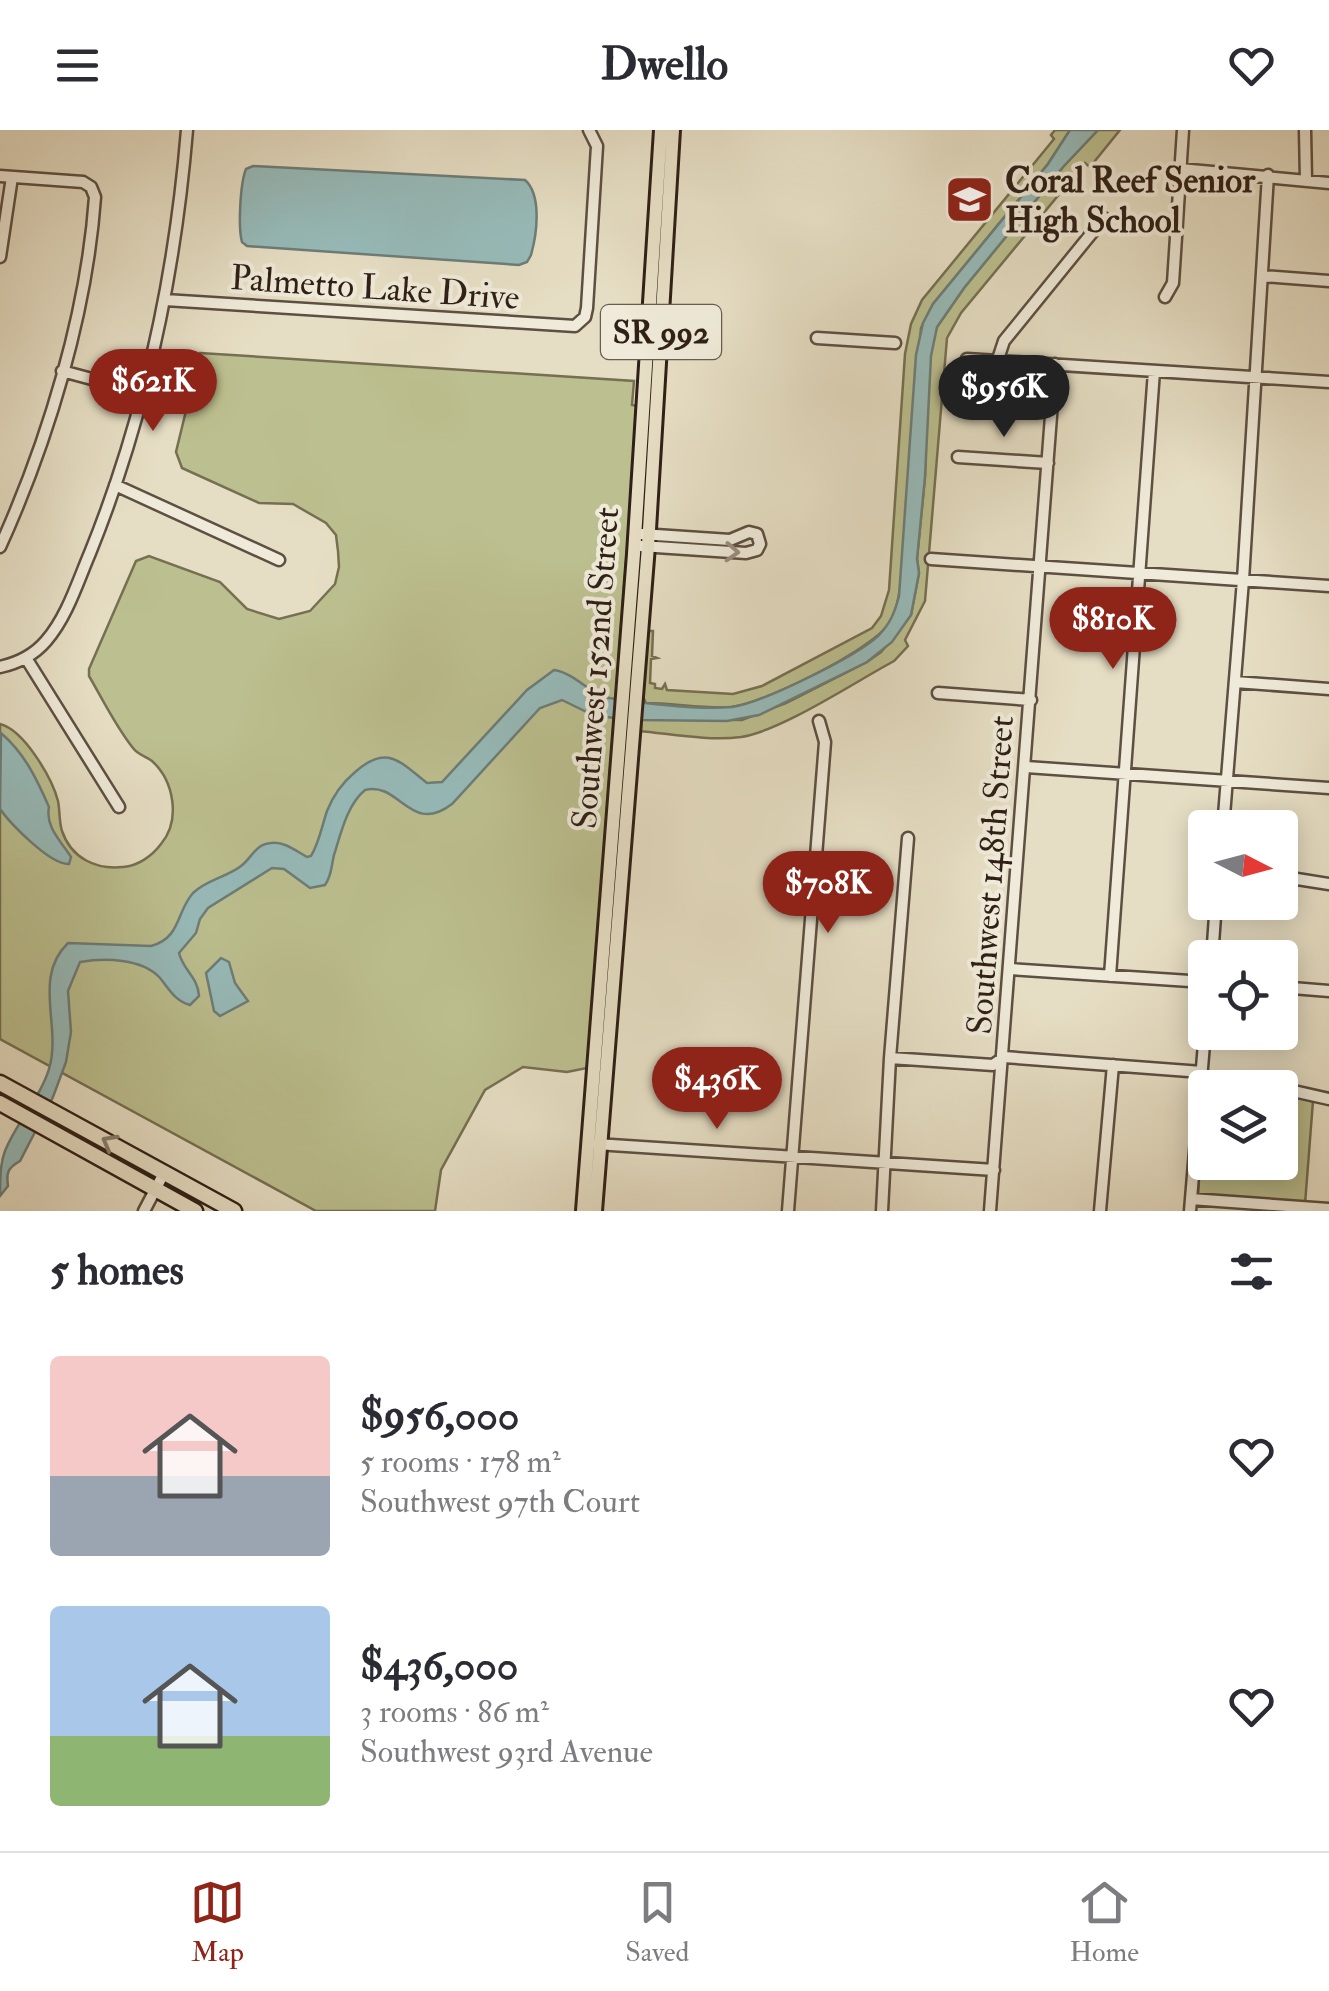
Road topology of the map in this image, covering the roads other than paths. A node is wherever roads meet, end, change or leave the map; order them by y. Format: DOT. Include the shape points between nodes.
graph roads {
  1 [pos="187,130"];
  2 [pos="661,130"];
  3 [pos="673,130"];
  4 [pos="1183,130"];
  5 [pos="1305,130"];
  6 [pos="590,131"];
  7 [pos="1180,169"];
  8 [pos="6,176"];
  9 [pos="1268,176"];
  10 [pos="1306,180"];
  11 [pos="1329,183"];
  12 [pos="1104,218"];
  13 [pos="0,257"];
  14 [pos="1262,276"];
  15 [pos="1329,281"];
  16 [pos="1165,298"];
  17 [pos="165,300"];
  18 [pos="818,338"];
  19 [pos="895,344"];
  20 [pos="998,358"];
  21 [pos="967,359"];
  22 [pos="1055,364"];
  23 [pos="62,371"];
  24 [pos="1154,371"];
  25 [pos="1255,378"];
  26 [pos="1329,382"];
  27 [pos="144,392"];
  28 [pos="958,457"];
  29 [pos="1048,462"];
  30 [pos="115,485"];
  31 [pos="642,540"];
  32 [pos="0,546"];
  33 [pos="930,559"];
  34 [pos="279,560"];
  35 [pos="1041,566"];
  36 [pos="1141,574"];
  37 [pos="1243,580"];
  38 [pos="1329,586"];
  39 [pos="26,658"];
  40 [pos="0,666"];
  41 [pos="1235,682"];
  42 [pos="1329,689"];
  43 [pos="938,693"];
  44 [pos="1031,700"];
  45 [pos="819,721"];
  46 [pos="1026,767"];
  47 [pos="1125,774"];
  48 [pos="1227,781"];
  49 [pos="1329,788"];
  50 [pos="119,807"];
  51 [pos="1225,810"];
  52 [pos="908,838"];
  53 [pos="1298,880"];
  54 [pos="1329,884"];
  55 [pos="1010,969"];
  56 [pos="1110,976"];
  57 [pos="1188,981"];
  58 [pos="1298,988"];
  59 [pos="1329,991"];
  60 [pos="1004,1057"];
  61 [pos="890,1058"];
  62 [pos="1112,1064"];
  63 [pos="1188,1075"];
  64 [pos="0,1083"];
  65 [pos="1298,1092"];
  66 [pos="1329,1099"];
  67 [pos="0,1103"];
  68 [pos="595,1144"];
  69 [pos="792,1156"];
  70 [pos="886,1163"];
  71 [pos="994,1170"];
  72 [pos="164,1173"];
  73 [pos="1193,1180"];
  74 [pos="155,1189"];
  75 [pos="1191,1205"];
  76 [pos="1329,1209"];
  77 [pos="144,1211"];
  78 [pos="195,1211"];
  79 [pos="232,1211"];
  80 [pos="582,1211"];
  81 [pos="596,1211"];
  82 [pos="788,1211"];
  83 [pos="882,1211"];
  84 [pos="990,1211"];
  85 [pos="1100,1211"];
  1 -- 17 [label="street"];
  2 -- 31 [label="main road, Southwest 152nd Street / SR 992"];
  3 -- 31 [label="main road, Southwest 152nd Street / SR 992"];
  4 -- 7 [label="street"];
  5 -- 10 [label="street"];
  6 -- 17 [label="street, Palmetto Lake Drive" via="597,146 587,308 569,327"];
  7 -- 9 [label="street"];
  7 -- 16 [label="street" via="1173,283"];
  8 -- 13 [label="street"];
  8 -- 23 [label="street" via="80,181 95,196"];
  9 -- 10 [label="street"];
  9 -- 14 [label="street"];
  10 -- 11 [label="street"];
  12 -- 20 [label="street" via="1004,341"];
  14 -- 15 [label="street"];
  14 -- 25 [label="street"];
  17 -- 27 [label="street"];
  18 -- 19 [label="street"];
  20 -- 21 [label="street"];
  20 -- 22 [label="street"];
  22 -- 24 [label="street"];
  22 -- 29 [label="street, Southwest 148th Street"];
  23 -- 27 [label="street"];
  23 -- 32 [label="street"];
  24 -- 25 [label="street"];
  24 -- 36 [label="street"];
  25 -- 26 [label="street"];
  25 -- 37 [label="street"];
  27 -- 30 [label="street"];
  28 -- 29 [label="street"];
  29 -- 35 [label="street, Southwest 148th Street"];
  30 -- 34 [label="street"];
  30 -- 39 [label="street" via="56,626"];
  31 -- 31 [label="street, one-way" via="746,553 760,544 750,532 730,540"];
  31 -- 68 [label="main road, Southwest 152nd Street / SR 992"];
  33 -- 35 [label="street"];
  35 -- 36 [label="street"];
  35 -- 44 [label="street, Southwest 148th Street"];
  36 -- 37 [label="street"];
  36 -- 47 [label="street"];
  37 -- 38 [label="street"];
  37 -- 41 [label="street"];
  39 -- 40 [label="street"];
  39 -- 50 [label="street"];
  41 -- 42 [label="street"];
  41 -- 48 [label="street"];
  43 -- 44 [label="street"];
  44 -- 46 [label="street, Southwest 148th Street"];
  45 -- 69 [label="street" via="825,742"];
  46 -- 47 [label="street"];
  46 -- 55 [label="street, Southwest 148th Street"];
  47 -- 48 [label="street"];
  47 -- 56 [label="street"];
  48 -- 49 [label="street"];
  48 -- 51 [label="street"];
  52 -- 61 [label="street"];
  53 -- 54 [label="street"];
  55 -- 56 [label="street"];
  55 -- 60 [label="street, Southwest 148th Street"];
  56 -- 57 [label="street"];
  58 -- 59 [label="street"];
  60 -- 61 [label="street" via="993,1065"];
  60 -- 62 [label="street"];
  60 -- 71 [label="street, Southwest 148th Street"];
  61 -- 70 [label="street"];
  62 -- 63 [label="street"];
  62 -- 85 [label="street"];
  72 -- 64 [label="highway, one-way"];
  65 -- 66 [label="street"];
  67 -- 74 [label="highway"];
  68 -- 69 [label="street"];
  68 -- 80 [label="main road, Southwest 152nd Street / SR 992"];
  68 -- 81 [label="main road, Southwest 152nd Street / SR 992"];
  69 -- 70 [label="street"];
  69 -- 82 [label="street"];
  70 -- 71 [label="street"];
  70 -- 83 [label="street"];
  71 -- 84 [label="street, Southwest 148th Street"];
  72 -- 74 [label="street"];
  72 -- 79 [label="highway"];
  73 -- 75 [label="street"];
  74 -- 77 [label="street"];
  74 -- 78 [label="highway"];
  75 -- 76 [label="street"];
}
